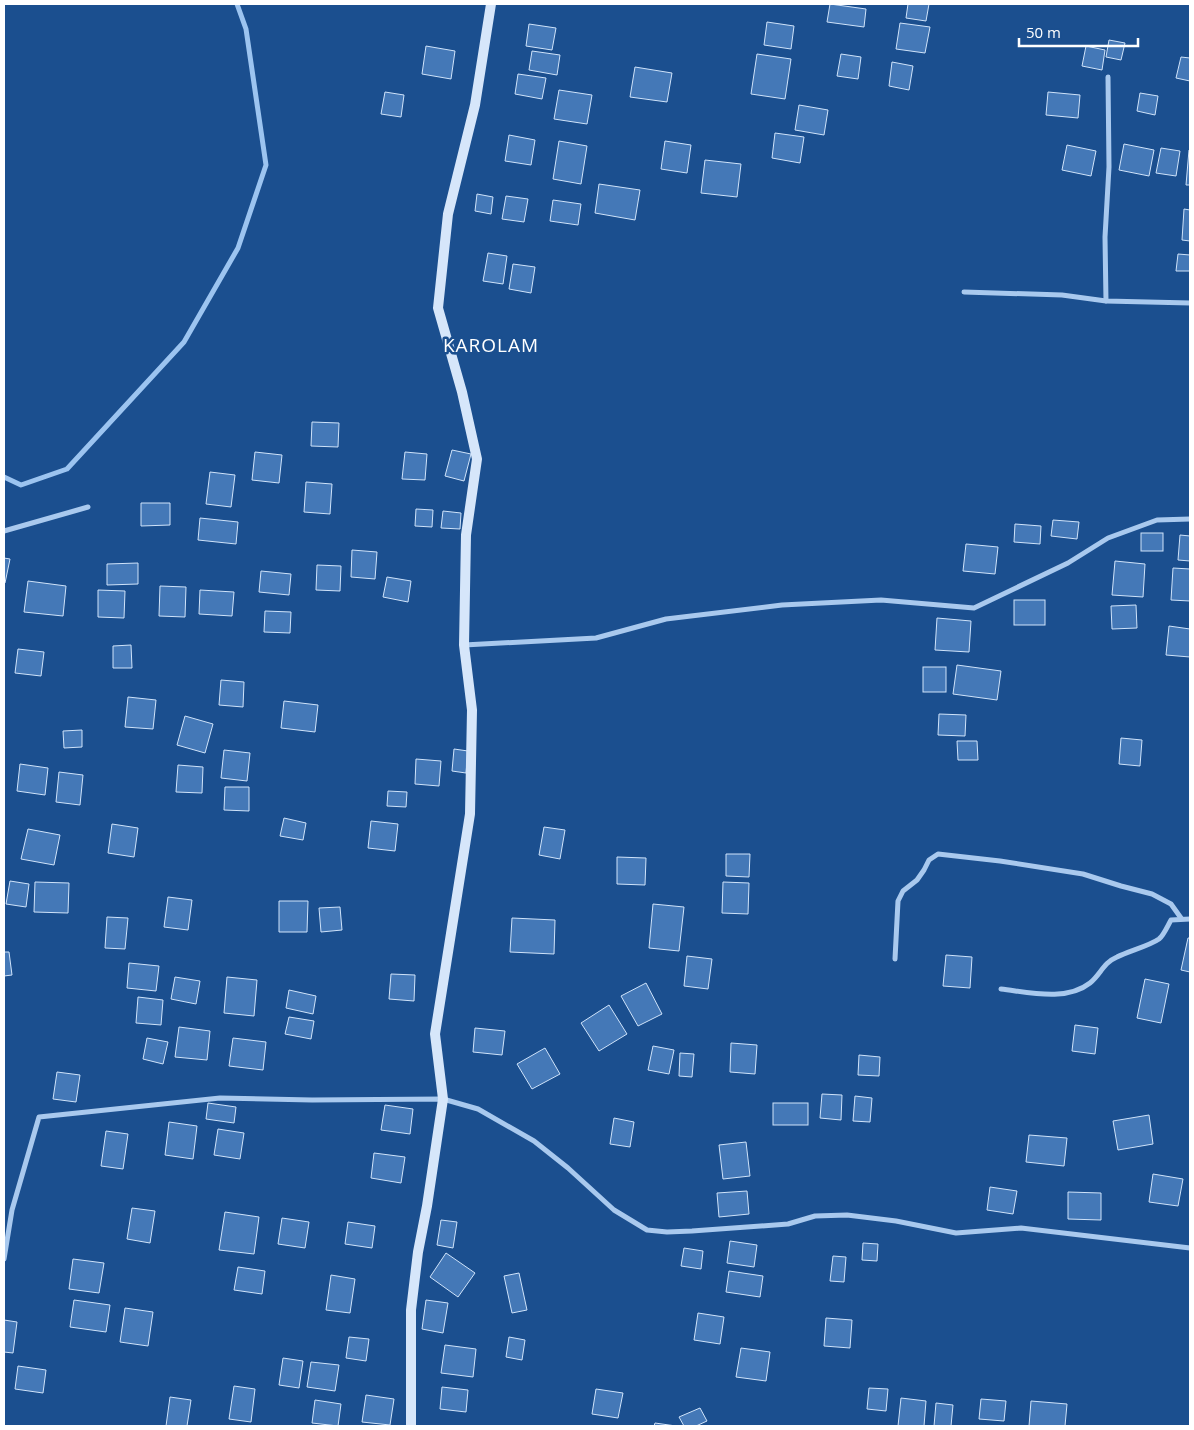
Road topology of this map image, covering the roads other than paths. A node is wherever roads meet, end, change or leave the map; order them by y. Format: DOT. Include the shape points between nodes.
graph roads {
  1 [pos="491,4"];
  2 [pos="1108,77"];
  3 [pos="964,292"];
  4 [pos="1106,301"];
  5 [pos="1190,303"];
  6 [pos="88,507"];
  7 [pos="1190,519"];
  8 [pos="4,531"];
  9 [pos="464,645"];
  10 [pos="1181,918"];
  11 [pos="1190,919"];
  12 [pos="895,959"];
  13 [pos="1001,989"];
  14 [pos="442,1099"];
  15 [pos="1190,1248"];
  16 [pos="4,1259"];
  17 [pos="411,1426"];
  1 -- 9 [label="main road" via="475,105 448,214 438,308 477,459 466,535"];
  2 -- 4 [label="street"];
  3 -- 4 [label="street" via="1062,295"];
  4 -- 5 [label="street"];
  6 -- 8 [label="street"];
  7 -- 9 [label="street" via="1157,520 1108,538 1068,563 974,608 881,600 782,605 666,619 596,638"];
  9 -- 14 [label="main road" via="472,710 470,814 435,1034"];
  10 -- 11 [label="street"];
  10 -- 12 [label="street" via="1171,904 1152,894 1083,874 938,854 929,860 898,901"];
  10 -- 13 [label="street" via="1171,920 1160,939 1106,963 1091,982 1078,991 1038,994"];
  14 -- 15 [label="street" via="478,1108 534,1141 614,1210 647,1230 692,1231 788,1224 815,1216 846,1215 956,1232 1021,1228"];
  14 -- 16 [label="street" via="220,1098 39,1117 12,1210"];
  14 -- 17 [label="main road" via="411,1310"];
}
